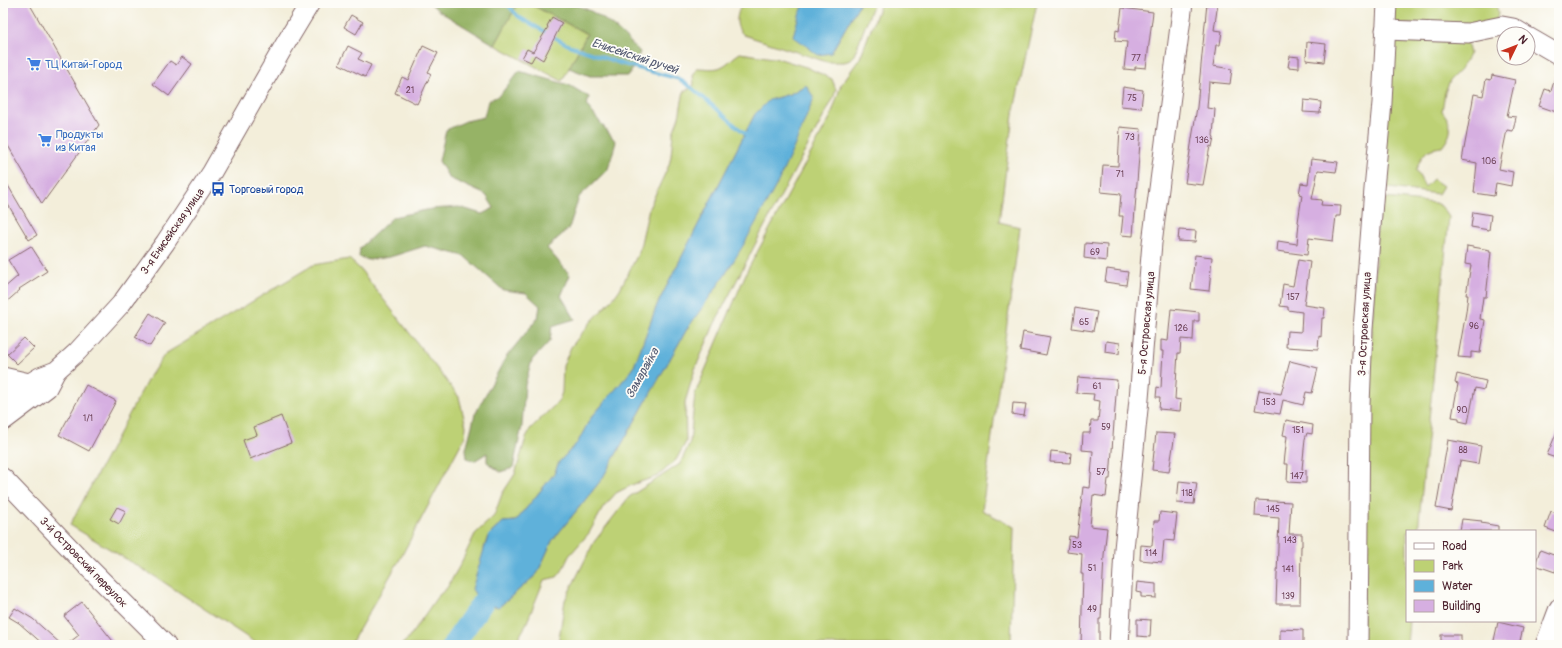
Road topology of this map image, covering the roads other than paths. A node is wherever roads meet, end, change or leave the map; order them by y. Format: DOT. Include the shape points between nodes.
graph roads {
  1 [pos="310,3"];
  2 [pos="1183,3"];
  3 [pos="1386,3"];
  4 [pos="1496,27"];
  5 [pos="1386,30"];
  6 [pos="1536,41"];
  7 [pos="1559,54"];
  8 [pos="56,371"];
  9 [pos="3,377"];
  10 [pos="29,383"];
  11 [pos="3,399"];
  12 [pos="3,421"];
  13 [pos="3,478"];
  14 [pos="1559,608"];
  15 [pos="166,645"];
  16 [pos="1119,645"];
  17 [pos="1358,645"];
  18 [pos="1545,645"];
  1 -- 8 [label="street, 3-я Енисейская улица" via="212,172 165,243 111,315"];
  2 -- 16 [label="street, 5-я Островская улица" via="1152,243 1124,549"];
  3 -- 5 [label="street, 3-я Островская улица"];
  4 -- 5 [label="street" via="1468,32"];
  5 -- 17 [label="street, 3-я Островская улица" via="1363,329"];
  6 -- 7 [label="street"];
  8 -- 10 [label="street, 3-я Енисейская улица"];
  8 -- 12 [label="street" via="47,388"];
  9 -- 10 [label="street"];
  10 -- 11 [label="street, 3-я Енисейская улица"];
  13 -- 15 [label="street, 3-й Островский переулок" via="86,566"];
  14 -- 18 [label="street"];
}
